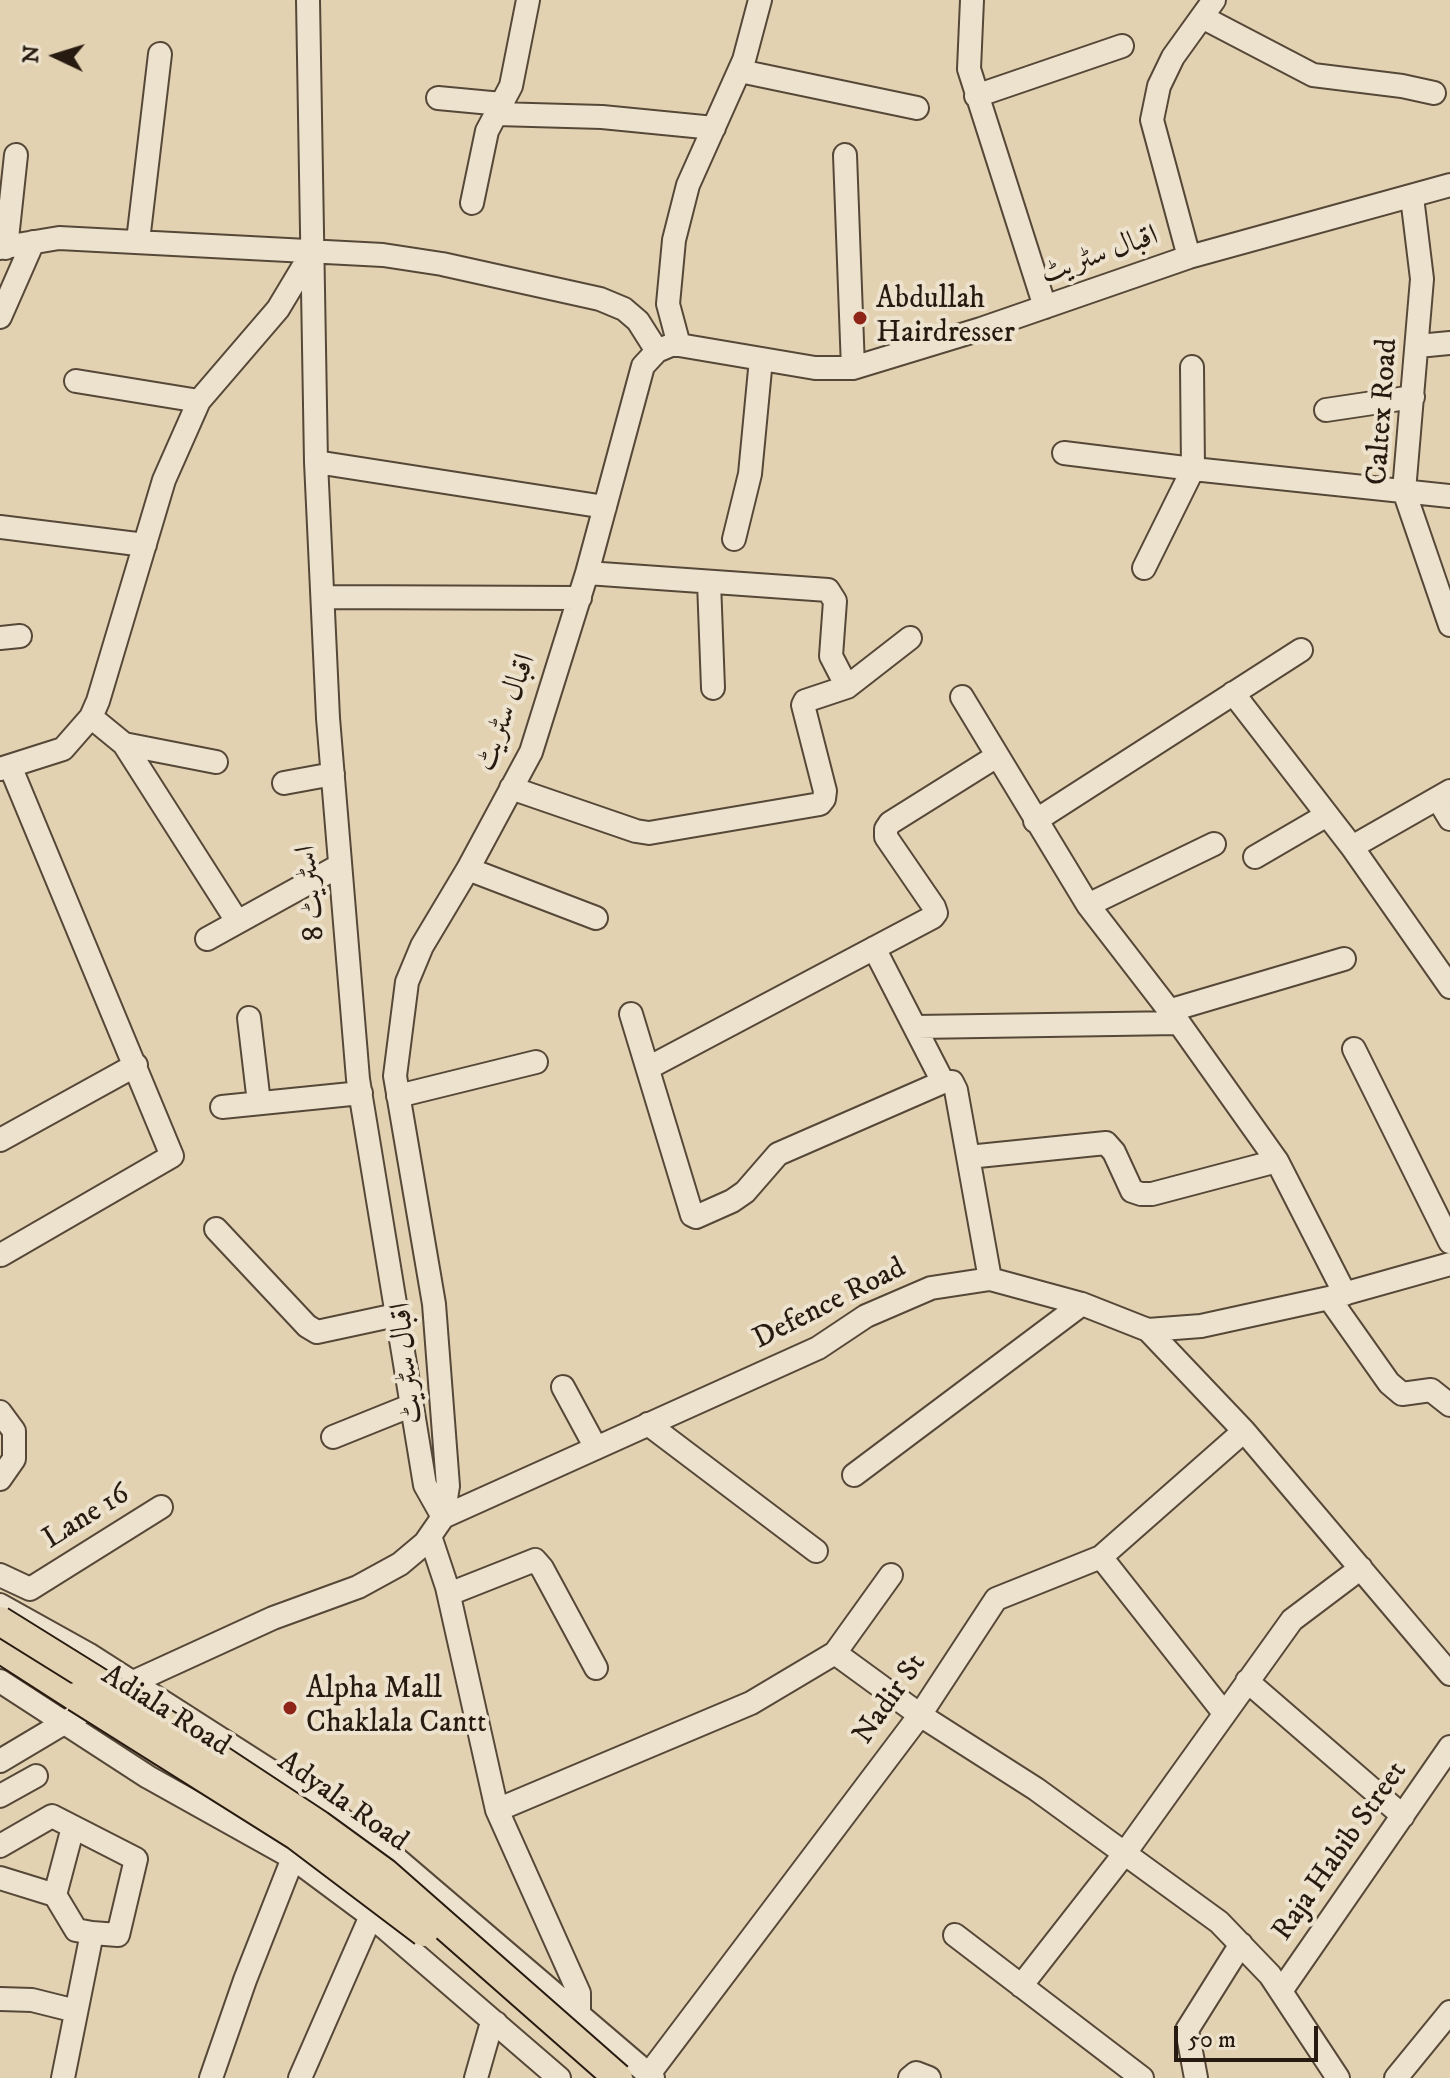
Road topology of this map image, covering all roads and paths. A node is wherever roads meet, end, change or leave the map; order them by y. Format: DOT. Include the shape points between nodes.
graph roads {
  1 [pos="308,0"];
  2 [pos="528,0"];
  3 [pos="760,0"];
  4 [pos="972,0"];
  5 [pos="1204,7"];
  6 [pos="1122,46"];
  7 [pos="160,54"];
  8 [pos="740,71"];
  9 [pos="1434,93"];
  10 [pos="976,96"];
  11 [pos="438,98"];
  12 [pos="917,108"];
  13 [pos="500,109"];
  14 [pos="714,128"];
  15 [pos="16,155"];
  16 [pos="845,155"];
  17 [pos="1450,185"];
  18 [pos="1412,197"];
  19 [pos="472,203"];
  20 [pos="138,241"];
  21 [pos="33,242"];
  22 [pos="3,248"];
  23 [pos="312,253"];
  24 [pos="1189,257"];
  25 [pos="1045,307"];
  26 [pos="0,317"];
  27 [pos="1450,343"];
  28 [pos="1418,346"];
  29 [pos="668,348"];
  30 [pos="761,359"];
  31 [pos="1192,367"];
  32 [pos="853,368"];
  33 [pos="76,381"];
  34 [pos="1413,397"];
  35 [pos="199,401"];
  36 [pos="1326,410"];
  37 [pos="1064,453"];
  38 [pos="316,462"];
  39 [pos="1193,469"];
  40 [pos="1404,491"];
  41 [pos="1450,496"];
  42 [pos="605,507"];
  43 [pos="0,527"];
  44 [pos="734,539"];
  45 [pos="145,545"];
  46 [pos="1144,568"];
  47 [pos="587,573"];
  48 [pos="709,582"];
  49 [pos="323,597"];
  50 [pos="580,598"];
  51 [pos="1450,625"];
  52 [pos="910,638"];
  53 [pos="1301,650"];
  54 [pos="847,687"];
  55 [pos="713,688"];
  56 [pos="1233,693"];
  57 [pos="962,697"];
  58 [pos="91,717"];
  59 [pos="124,744"];
  60 [pos="997,756"];
  61 [pos="216,762"];
  62 [pos="5,767"];
  63 [pos="333,774"];
  64 [pos="284,783"];
  65 [pos="511,788"];
  66 [pos="1444,795"];
  67 [pos="1327,815"];
  68 [pos="1450,819"];
  69 [pos="1035,821"];
  70 [pos="1214,844"];
  71 [pos="1352,847"];
  72 [pos="1255,857"];
  73 [pos="339,866"];
  74 [pos="468,869"];
  75 [pos="1088,905"];
  76 [pos="596,918"];
  77 [pos="237,921"];
  78 [pos="207,939"];
  79 [pos="874,948"];
  80 [pos="1344,959"];
  81 [pos="1450,987"];
  82 [pos="631,1014"];
  83 [pos="1173,1017"];
  84 [pos="249,1018"];
  85 [pos="916,1027"];
  86 [pos="1354,1049"];
  87 [pos="536,1062"];
  88 [pos="136,1065"];
  89 [pos="648,1068"];
  90 [pos="943,1082"];
  91 [pos="361,1093"];
  92 [pos="398,1096"];
  93 [pos="259,1103"];
  94 [pos="222,1107"];
  95 [pos="0,1140"];
  96 [pos="968,1157"];
  97 [pos="1277,1161"];
  98 [pos="216,1229"];
  99 [pos="1450,1242"];
  100 [pos="1,1255"];
  101 [pos="1450,1264"];
  102 [pos="990,1279"];
  103 [pos="1337,1296"];
  104 [pos="1082,1304"];
  105 [pos="396,1315"];
  106 [pos="1148,1330"];
  107 [pos="563,1387"];
  108 [pos="1450,1405"];
  109 [pos="410,1406"];
  110 [pos="0,1412"];
  111 [pos="648,1424"];
  112 [pos="1244,1431"];
  113 [pos="333,1437"];
  114 [pos="596,1448"];
  115 [pos="854,1475"];
  116 [pos="0,1479"];
  117 [pos="161,1507"];
  118 [pos="437,1527"];
  119 [pos="816,1551"];
  120 [pos="1101,1557"];
  121 [pos="1361,1568"];
  122 [pos="891,1575"];
  123 [pos="1,1576"];
  124 [pos="449,1594"];
  125 [pos="0,1605"];
  126 [pos="0,1621"];
  127 [pos="0,1648"];
  128 [pos="835,1653"];
  129 [pos="596,1668"];
  130 [pos="1450,1674"];
  131 [pos="0,1681"];
  132 [pos="1247,1681"];
  133 [pos="131,1683"];
  134 [pos="1224,1713"];
  135 [pos="920,1715"];
  136 [pos="63,1722"];
  137 [pos="1450,1747"];
  138 [pos="0,1761"];
  139 [pos="36,1776"];
  140 [pos="0,1796"];
  141 [pos="497,1810"];
  142 [pos="1403,1816"];
  143 [pos="73,1827"];
  144 [pos="0,1844"];
  145 [pos="1125,1853"];
  146 [pos="293,1858"];
  147 [pos="0,1878"];
  148 [pos="55,1895"];
  149 [pos="371,1916"];
  150 [pos="92,1933"];
  151 [pos="955,1935"];
  152 [pos="1241,1944"];
  153 [pos="1021,1986"];
  154 [pos="1281,1991"];
  155 [pos="0,1999"];
  156 [pos="76,2011"];
  157 [pos="1450,2012"];
  158 [pos="579,2014"];
  159 [pos="496,2023"];
  160 [pos="651,2076"];
  161 [pos="63,2078"];
  162 [pos="211,2078"];
  163 [pos="300,2078"];
  164 [pos="476,2078"];
  165 [pos="559,2078"];
  166 [pos="589,2078"];
  167 [pos="618,2078"];
  168 [pos="910,2078"];
  169 [pos="929,2078"];
  170 [pos="1142,2078"];
  171 [pos="1196,2078"];
  172 [pos="1338,2078"];
  173 [pos="1396,2078"];
  1 -- 23 [label="street, اسٹریٹ 8"];
  2 -- 13 [label="street" via="511,86"];
  3 -- 8 [label="street"];
  4 -- 10 [label="street" via="969,69"];
  5 -- 9 [label="street" via="1313,75"];
  5 -- 24 [label="street" via="1159,86 1152,120"];
  6 -- 10 [label="street"];
  7 -- 20 [label="street"];
  8 -- 12 [label="street"];
  8 -- 14 [label="street"];
  10 -- 25 [label="street"];
  11 -- 13 [label="street"];
  13 -- 14 [label="street"];
  13 -- 19 [label="street" via="487,131"];
  14 -- 29 [label="street" via="688,185 674,240"];
  15 -- 22 [label="street"];
  16 -- 32 [label="street"];
  17 -- 18 [label="street, اقبال سٹریٹ"];
  18 -- 24 [label="street, اقبال سٹریٹ"];
  18 -- 28 [label="street, Caltex Road" via="1422,279"];
  20 -- 21 [label="street"];
  20 -- 23 [label="street"];
  21 -- 22 [label="street"];
  21 -- 26 [label="street"];
  23 -- 29 [label="street" via="427,262 600,299 624,309"];
  23 -- 35 [label="street" via="278,309"];
  23 -- 38 [label="street, اسٹریٹ 8"];
  24 -- 25 [label="street, اقبال سٹریٹ"];
  25 -- 32 [label="street, اقبال سٹریٹ"];
  27 -- 28 [label="street"];
  28 -- 34 [label="street, Caltex Road"];
  29 -- 30 [label="street, اقبال سٹریٹ"];
  29 -- 42 [label="street, اقبال سٹریٹ" via="643,366"];
  30 -- 32 [label="street, اقبال سٹریٹ"];
  30 -- 44 [label="street" via="750,474"];
  31 -- 39 [label="street"];
  33 -- 35 [label="street"];
  34 -- 36 [label="street"];
  34 -- 40 [label="street, Caltex Road"];
  35 -- 45 [label="street" via="164,480"];
  37 -- 39 [label="street"];
  38 -- 42 [label="street"];
  38 -- 49 [label="street, اسٹریٹ 8"];
  39 -- 40 [label="street"];
  39 -- 46 [label="street"];
  40 -- 41 [label="street"];
  40 -- 51 [label="street, Caltex Road"];
  42 -- 47 [label="street, اقبال سٹریٹ"];
  43 -- 45 [label="street"];
  45 -- 58 [label="street"];
  47 -- 48 [label="street"];
  47 -- 50 [label="street, اقبال سٹریٹ"];
  48 -- 54 [label="street" via="828,590 835,601 831,656"];
  48 -- 55 [label="street"];
  49 -- 50 [label="street"];
  49 -- 63 [label="street, اسٹریٹ 8"];
  50 -- 65 [label="street, اقبال سٹریٹ" via="531,752"];
  52 -- 54 [label="street"];
  53 -- 56 [label="street"];
  54 -- 65 [label="street" via="803,705 825,791 820,804 649,833"];
  56 -- 67 [label="street"];
  56 -- 69 [label="street"];
  57 -- 60 [label="street"];
  58 -- 59 [label="street"];
  58 -- 62 [label="street" via="63,749"];
  59 -- 61 [label="street"];
  59 -- 77 [label="street"];
  60 -- 69 [label="street"];
  60 -- 79 [label="street" via="886,829 886,837 936,913"];
  62 -- 88 [label="street"];
  63 -- 64 [label="street"];
  63 -- 73 [label="street, اسٹریٹ 8"];
  65 -- 74 [label="street, اقبال سٹریٹ"];
  66 -- 68 [label="street"];
  66 -- 71 [label="street"];
  67 -- 71 [label="street"];
  67 -- 72 [label="street"];
  69 -- 75 [label="street"];
  70 -- 75 [label="street"];
  71 -- 81 [label="street"];
  73 -- 77 [label="street"];
  73 -- 91 [label="street, اسٹریٹ 8"];
  74 -- 76 [label="street"];
  74 -- 92 [label="street, اقبال سٹریٹ" via="407,982 395,1076"];
  75 -- 83 [label="street"];
  77 -- 78 [label="street"];
  79 -- 85 [label="street"];
  79 -- 89 [label="street"];
  80 -- 83 [label="street"];
  82 -- 89 [label="street"];
  83 -- 85 [label="street"];
  83 -- 97 [label="street"];
  84 -- 93 [label="street"];
  85 -- 90 [label="street"];
  86 -- 99 [label="street"];
  87 -- 92 [label="street"];
  88 -- 95 [label="street"];
  88 -- 100 [label="street" via="172,1156"];
  89 -- 90 [label="street" via="696,1217 745,1192 778,1154"];
  90 -- 96 [label="street" via="952,1082 956,1090"];
  91 -- 93 [label="street"];
  91 -- 105 [label="street, اسٹریٹ 8"];
  92 -- 118 [label="street, اقبال سٹریٹ" via="434,1304 448,1486"];
  93 -- 94 [label="street"];
  96 -- 97 [label="street" via="1106,1143 1132,1191 1141,1194"];
  96 -- 102 [label="street"];
  97 -- 103 [label="street"];
  98 -- 105 [label="street" via="317,1332"];
  101 -- 103 [label="street, Defence Road"];
  102 -- 104 [label="street, Defence Road"];
  102 -- 111 [label="street, Defence Road" via="931,1288 866,1316 818,1348"];
  103 -- 106 [label="street, Defence Road" via="1201,1326"];
  103 -- 108 [label="street" via="1389,1383 1402,1394 1431,1390"];
  104 -- 106 [label="street, Defence Road"];
  104 -- 115 [label="street"];
  105 -- 109 [label="street, اسٹریٹ 8"];
  106 -- 112 [label="street"];
  107 -- 114 [label="street"];
  109 -- 113 [label="street"];
  109 -- 118 [label="street, اسٹریٹ 8"];
  110 -- 116 [label="street" via="14,1431 14,1459"];
  111 -- 114 [label="street, Defence Road"];
  111 -- 119 [label="street"];
  112 -- 120 [label="street, Nadir St"];
  112 -- 121 [label="street"];
  114 -- 118 [label="street, Defence Road"];
  117 -- 123 [label="street, Lane 16" via="30,1589"];
  118 -- 124 [label="street"];
  118 -- 133 [label="street" via="400,1564 358,1587 273,1618"];
  120 -- 134 [label="street"];
  120 -- 135 [label="street, Nadir St" via="996,1599"];
  121 -- 130 [label="street"];
  121 -- 132 [label="street" via="1292,1620"];
  122 -- 128 [label="street"];
  124 -- 129 [label="street" via="535,1560"];
  124 -- 141 [label="street"];
  125 -- 133 [label="street"];
  126 -- 167 [label="main road, Adyala Road, bridge" via="172,1728 385,1873"];
  127 -- 166 [label="main road, Adiala Road, bridge" via="297,1836 418,1926"];
  128 -- 135 [label="street"];
  128 -- 141 [label="street" via="751,1703"];
  131 -- 136 [label="street"];
  132 -- 134 [label="street"];
  132 -- 142 [label="street"];
  133 -- 136 [label="street"];
  133 -- 158 [label="street" via="392,1855"];
  134 -- 145 [label="street"];
  135 -- 145 [label="street"];
  135 -- 160 [label="street, Nadir St"];
  136 -- 138 [label="street"];
  136 -- 146 [label="street" via="148,1777"];
  137 -- 142 [label="street, Raja Habib Street"];
  139 -- 140 [label="street"];
  141 -- 158 [label="street" via="579,1993"];
  142 -- 154 [label="street, Raja Habib Street"];
  143 -- 144 [label="street" via="52,1816"];
  143 -- 148 [label="street"];
  143 -- 150 [label="street" via="136,1859 118,1935"];
  145 -- 152 [label="street"];
  145 -- 153 [label="street"];
  146 -- 149 [label="street"];
  146 -- 162 [label="street"];
  147 -- 148 [label="street"];
  148 -- 150 [label="street" via="76,1930"];
  149 -- 159 [label="street"];
  149 -- 163 [label="street"];
  150 -- 156 [label="street"];
  151 -- 153 [label="street"];
  152 -- 154 [label="street"];
  152 -- 171 [label="street" via="1187,2030"];
  153 -- 170 [label="street"];
  154 -- 172 [label="street"];
  155 -- 156 [label="street" via="32,2000"];
  156 -- 161 [label="street"];
  157 -- 173 [label="street"];
  158 -- 160 [label="street"];
  159 -- 164 [label="street"];
  159 -- 165 [label="street"];
  168 -- 169 [label="street" via="916,2073"];
}
